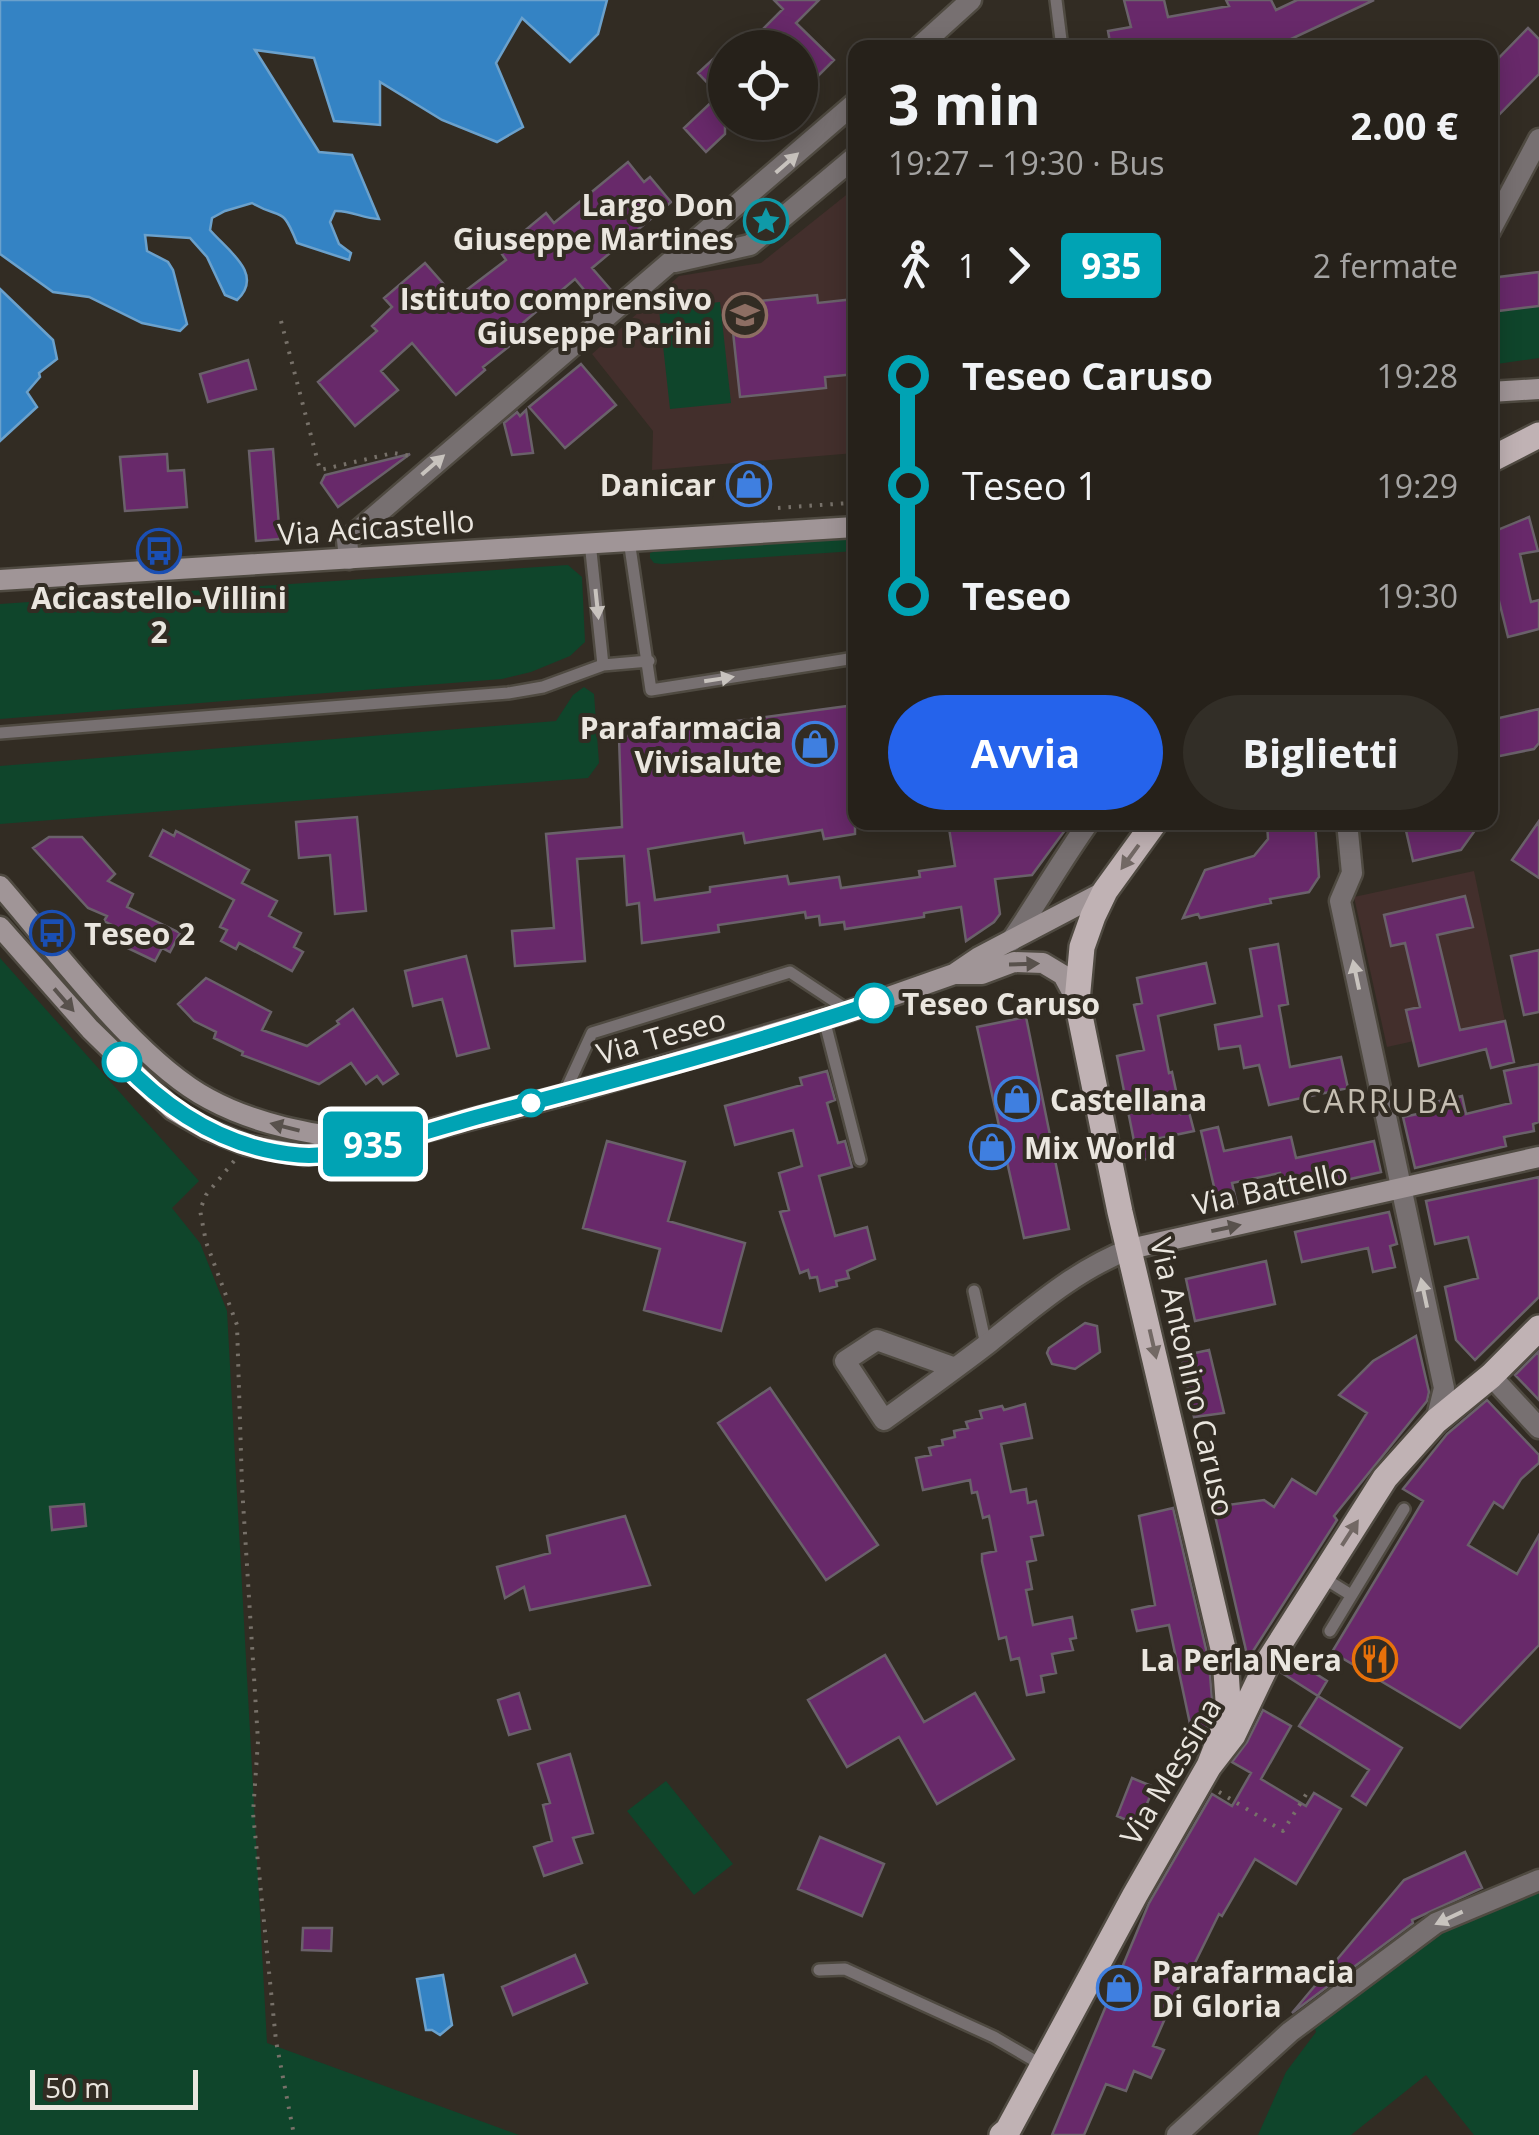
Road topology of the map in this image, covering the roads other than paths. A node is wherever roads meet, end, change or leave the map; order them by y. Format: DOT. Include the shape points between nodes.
graph roads {
  1 [pos="971,0"];
  2 [pos="1056,0"];
  3 [pos="939,39"];
  4 [pos="1061,40"];
  5 [pos="848,109"];
  6 [pos="1539,139"];
  7 [pos="848,163"];
  8 [pos="1498,216"];
  9 [pos="668,264"];
  10 [pos="1539,388"];
  11 [pos="1498,391"];
  12 [pos="1539,434"];
  13 [pos="1498,456"];
  14 [pos="848,509"];
  15 [pos="848,527"];
  16 [pos="756,531"];
  17 [pos="629,540"];
  18 [pos="590,542"];
  19 [pos="348,559"];
  20 [pos="0,580"];
  21 [pos="848,659"];
  22 [pos="649,661"];
  23 [pos="603,666"];
  24 [pos="0,733"];
  25 [pos="1084,830"];
  26 [pos="1149,830"];
  27 [pos="1348,830"];
  28 [pos="0,886"];
  29 [pos="1105,891"];
  30 [pos="0,926"];
  31 [pos="1010,941"];
  32 [pos="954,974"];
  33 [pos="1076,1001"];
  34 [pos="849,1011"];
  35 [pos="824,1019"];
  36 [pos="564,1095"];
  37 [pos="381,1142"];
  38 [pos="1539,1158"];
  39 [pos="860,1160"];
  40 [pos="1402,1189"];
  41 [pos="1130,1249"];
  42 [pos="974,1291"];
  43 [pos="1539,1328"];
  44 [pos="986,1345"];
  45 [pos="955,1368"];
  46 [pos="1491,1376"];
  47 [pos="1436,1421"];
  48 [pos="1539,1428"];
  49 [pos="1404,1508"];
  50 [pos="1322,1577"];
  51 [pos="1352,1595"];
  52 [pos="1330,1631"];
  53 [pos="1225,1657"];
  54 [pos="1268,1662"];
  55 [pos="1210,1776"];
  56 [pos="1539,1880"];
  57 [pos="819,1970"];
  58 [pos="1042,2065"];
  59 [pos="1006,2133"];
  60 [pos="1177,2135"];
  1 -- 3 [label="street"];
  2 -- 4 [label="lane"];
  9 -- 5 [label="street, one-way"];
  6 -- 8 [label="street"];
  7 -- 9 [label="street" via="750,245"];
  19 -- 9 [label="street, one-way" via="348,540"];
  10 -- 11 [label="main road"];
  12 -- 13 [label="main road"];
  14 -- 16 [label="main road, Via Acicastello"];
  15 -- 16 [label="main road, Via Acicastello"];
  16 -- 17 [label="main road, Via Acicastello"];
  17 -- 18 [label="main road, Via Acicastello"];
  17 -- 22 [label="lane"];
  18 -- 19 [label="main road, Via Acicastello"];
  18 -- 23 [label="lane, one-way"];
  19 -- 20 [label="main road, Via Acicastello"];
  22 -- 21 [label="lane, one-way" via="652,690"];
  22 -- 23 [label="lane"];
  23 -- 24 [label="lane" via="508,693"];
  25 -- 31 [label="street"];
  26 -- 29 [label="main road, one-way"];
  40 -- 27 [label="street, one-way" via="1340,901 1352,873"];
  37 -- 28 [label="main road, one-way" via="275,1126 205,1098 147,1052"];
  29 -- 31 [label="main road"];
  29 -- 33 [label="main road, Via Antonino Caruso" via="1082,948"];
  30 -- 37 [label="main road, Via Teseo, one-way" via="173,1110 246,1146 304,1156"];
  31 -- 32 [label="main road"];
  32 -- 33 [label="main road, one-way" via="982,974 1014,962 1043,964 1063,975"];
  32 -- 34 [label="main road, Via Teseo"];
  33 -- 41 [label="main road, Via Antonino Caruso"];
  34 -- 35 [label="main road, Via Teseo"];
  34 -- 36 [label="lane" via="790,972 592,1033"];
  35 -- 36 [label="main road, Via Teseo"];
  35 -- 39 [label="lane"];
  36 -- 37 [label="main road, Via Teseo"];
  38 -- 40 [label="main road, Via Battello"];
  41 -- 40 [label="main road, Via Battello, one-way"];
  47 -- 40 [label="street, one-way" via="1444,1388"];
  41 -- 44 [label="street, Via Battello" via="1064,1284"];
  41 -- 53 [label="main road, Via Antonino Caruso, one-way"];
  42 -- 44 [label="lane"];
  43 -- 46 [label="main road, Via Messina"];
  44 -- 45 [label="street, Via Battello"];
  45 -- 45 [label="street, Via Battello" via="884,1420 845,1361 877,1340"];
  46 -- 47 [label="main road, Via Messina"];
  46 -- 48 [label="street"];
  50 -- 47 [label="main road, Via Messina, one-way" via="1385,1478"];
  49 -- 51 [label="lane"];
  50 -- 51 [label="lane"];
  50 -- 54 [label="main road, Via Messina"];
  51 -- 52 [label="lane"];
  53 -- 54 [label="main road" via="1245,1678"];
  53 -- 55 [label="main road, Via Antonino Caruso" via="1230,1715"];
  54 -- 55 [label="main road, Via Messina"];
  55 -- 58 [label="main road, Via Messina"];
  56 -- 60 [label="street, one-way" via="1436,1923 1290,2032"];
  57 -- 58 [label="lane" via="845,1969"];
  58 -- 59 [label="main road, Via Messina"];
}
